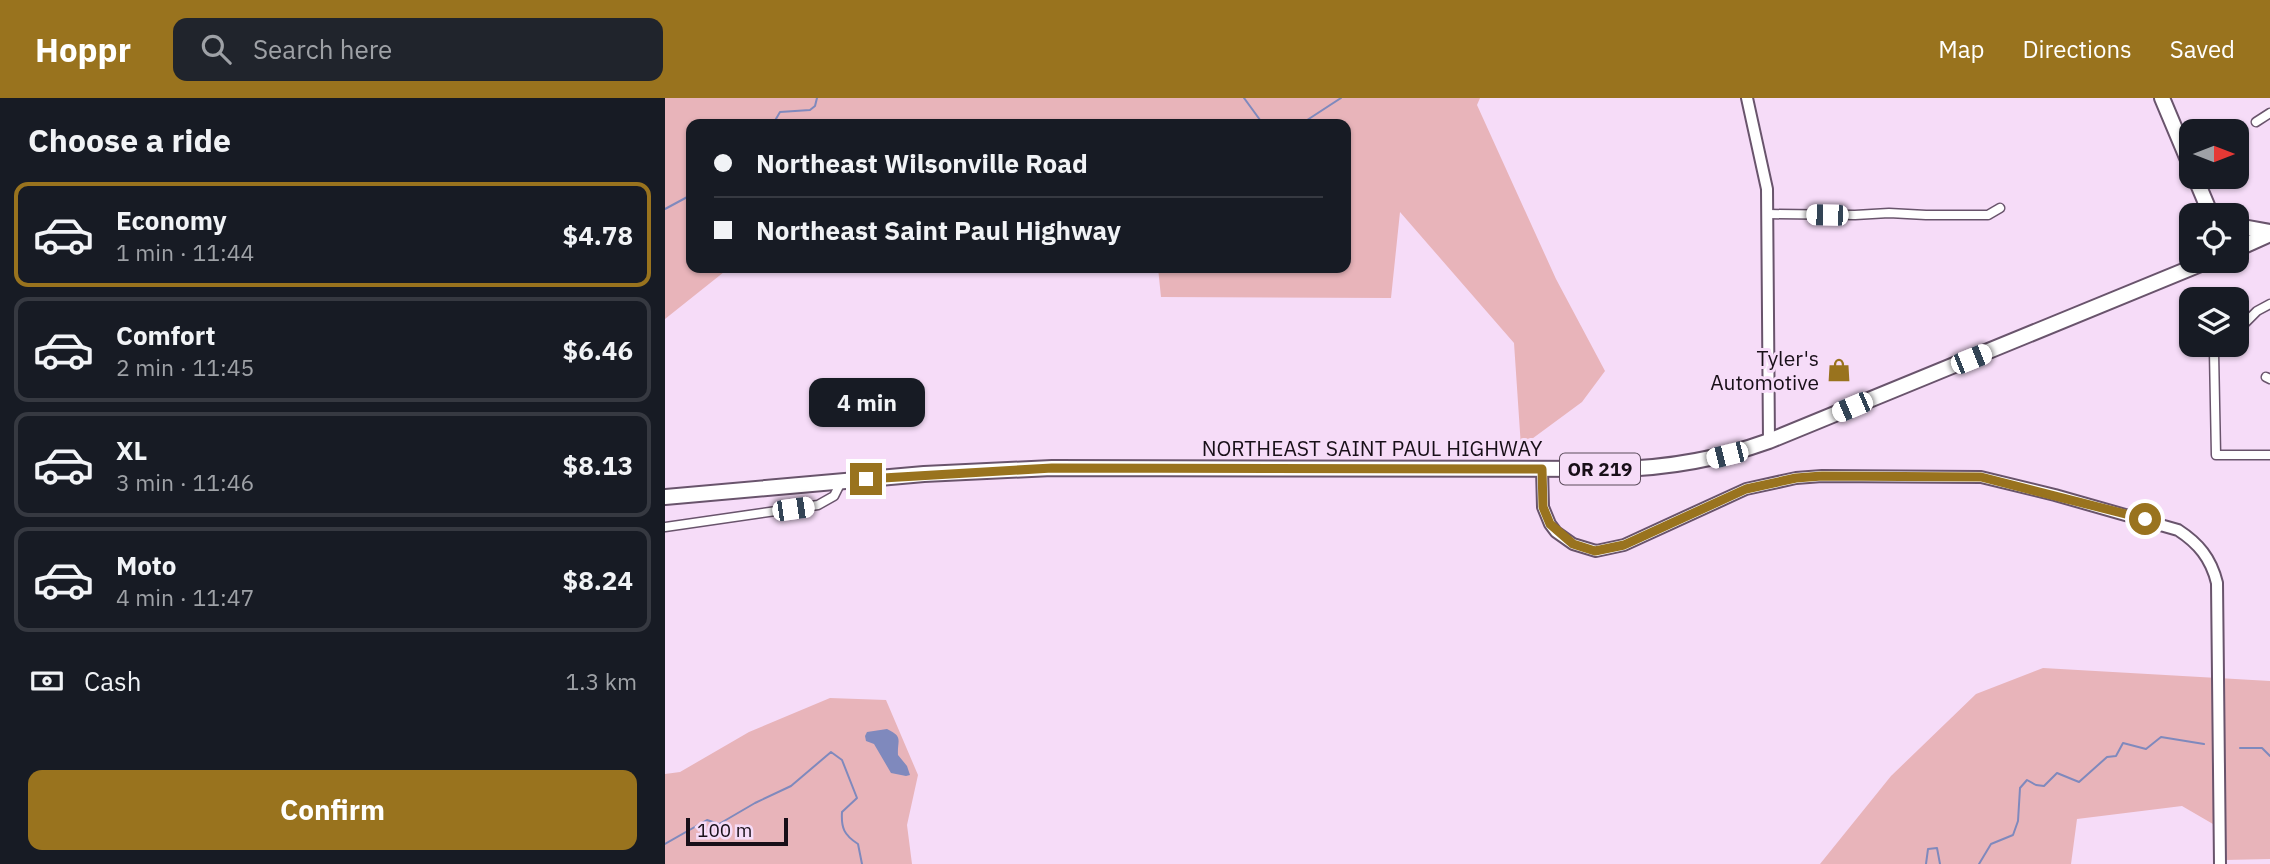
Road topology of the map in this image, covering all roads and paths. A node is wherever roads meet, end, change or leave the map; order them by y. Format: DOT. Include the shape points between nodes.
graph roads {
  1 [pos="1747,98"];
  2 [pos="2162,98"];
  3 [pos="2270,113"];
  4 [pos="2256,122"];
  5 [pos="2179,138"];
  6 [pos="2000,208"];
  7 [pos="1768,214"];
  8 [pos="2249,229"];
  9 [pos="2270,233"];
  10 [pos="2249,243"];
  11 [pos="2179,273"];
  12 [pos="2270,304"];
  13 [pos="2249,318"];
  14 [pos="2214,357"];
  15 [pos="1769,441"];
  16 [pos="2270,455"];
  17 [pos="1542,469"];
  18 [pos="842,481"];
  19 [pos="665,497"];
  20 [pos="665,527"];
  21 [pos="2220,864"];
  1 -- 7 [label="main road" via="1766,181"];
  2 -- 5 [label="highway"];
  3 -- 4 [label="street"];
  6 -- 7 [label="street" via="1988,215"];
  7 -- 15 [label="main road"];
  8 -- 9 [label="highway"];
  9 -- 10 [label="highway"];
  11 -- 15 [label="highway, NORTHEAST SAINT PAUL HIGHWAY / OR 219"];
  12 -- 13 [label="street"];
  14 -- 16 [label="street" via="2216,455"];
  15 -- 17 [label="highway, NORTHEAST SAINT PAUL HIGHWAY / OR 219" via="1671,466"];
  17 -- 18 [label="highway, NORTHEAST SAINT PAUL HIGHWAY / OR 219" via="1052,468"];
  17 -- 21 [label="main road" via="1543,507 1550,524 1573,544 1595,551 1624,545 1746,489 1822,476 1981,477 2178,530 2207,556 2217,583"];
  18 -- 19 [label="highway, NORTHEAST SAINT PAUL HIGHWAY / OR 219"];
  18 -- 20 [label="street" via="834,496 818,505"];
}
